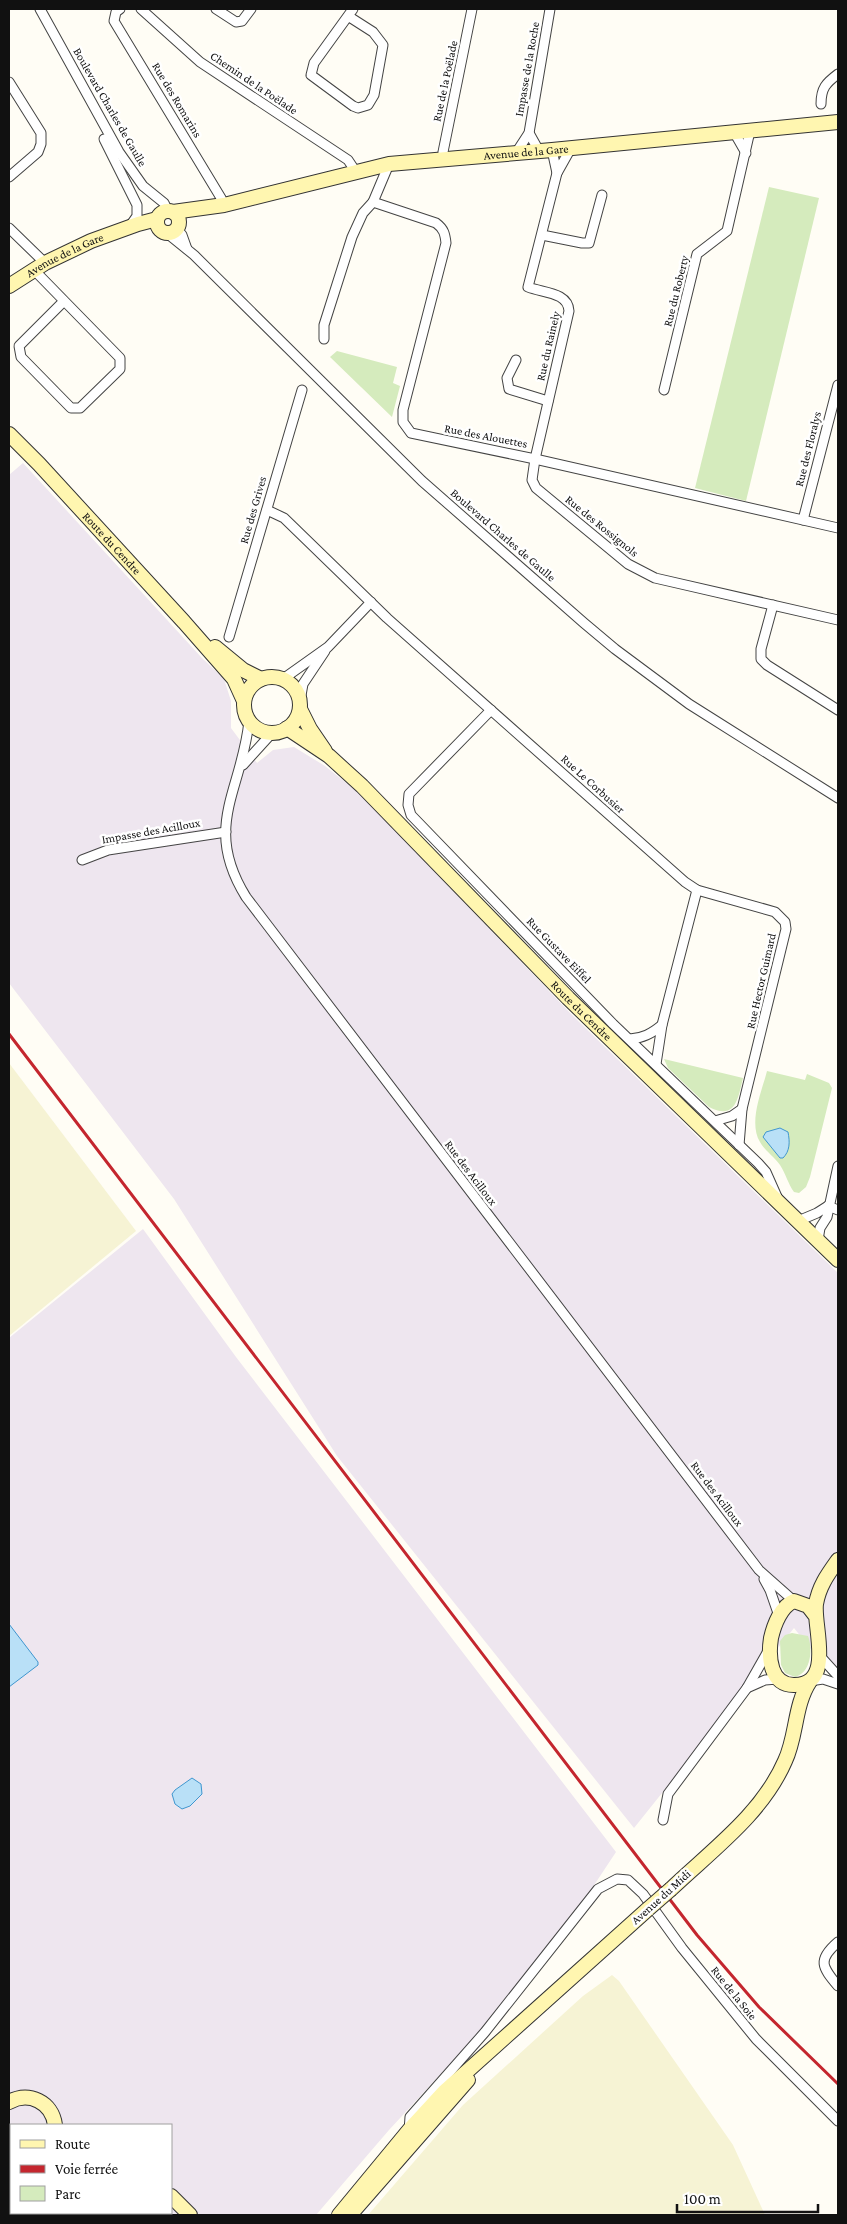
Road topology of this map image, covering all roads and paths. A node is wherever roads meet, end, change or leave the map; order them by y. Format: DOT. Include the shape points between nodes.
graph roads {
  1 [pos="40,9"];
  2 [pos="120,9"];
  3 [pos="141,9"];
  4 [pos="216,9"];
  5 [pos="251,9"];
  6 [pos="472,9"];
  7 [pos="550,9"];
  8 [pos="351,12"];
  9 [pos="838,74"];
  10 [pos="9,82"];
  11 [pos="821,104"];
  12 [pos="838,122"];
  13 [pos="750,131"];
  14 [pos="734,132"];
  15 [pos="528,133"];
  16 [pos="104,140"];
  17 [pos="571,148"];
  18 [pos="545,150"];
  19 [pos="516,153"];
  20 [pos="746,153"];
  21 [pos="443,159"];
  22 [pos="389,164"];
  23 [pos="356,172"];
  24 [pos="557,173"];
  25 [pos="9,177"];
  26 [pos="602,195"];
  27 [pos="373,202"];
  28 [pos="220,206"];
  29 [pos="169,223"];
  30 [pos="9,228"];
  31 [pos="124,230"];
  32 [pos="542,235"];
  33 [pos="40,267"];
  34 [pos="9,286"];
  35 [pos="64,301"];
  36 [pos="324,339"];
  37 [pos="516,360"];
  38 [pos="838,384"];
  39 [pos="302,390"];
  40 [pos="664,390"];
  41 [pos="548,402"];
  42 [pos="9,426"];
  43 [pos="9,434"];
  44 [pos="535,459"];
  45 [pos="39,464"];
  46 [pos="267,510"];
  47 [pos="803,520"];
  48 [pos="838,528"];
  49 [pos="371,602"];
  50 [pos="773,605"];
  51 [pos="838,620"];
  52 [pos="184,622"];
  53 [pos="229,637"];
  54 [pos="328,647"];
  55 [pos="262,678"];
  56 [pos="283,678"];
  57 [pos="244,701"];
  58 [pos="300,705"];
  59 [pos="491,710"];
  60 [pos="838,710"];
  61 [pos="249,721"];
  62 [pos="287,728"];
  63 [pos="272,733"];
  64 [pos="329,756"];
  65 [pos="240,769"];
  66 [pos="838,798"];
  67 [pos="226,832"];
  68 [pos="82,860"];
  69 [pos="696,890"];
  70 [pos="662,1025"];
  71 [pos="630,1039"];
  72 [pos="656,1064"];
  73 [pos="742,1109"];
  74 [pos="715,1121"];
  75 [pos="739,1145"];
  76 [pos="838,1166"];
  77 [pos="780,1204"];
  78 [pos="828,1206"];
  79 [pos="838,1210"];
  80 [pos="798,1221"];
  81 [pos="818,1240"];
  82 [pos="838,1260"];
  83 [pos="838,1560"];
  84 [pos="759,1570"];
  85 [pos="821,1584"];
  86 [pos="794,1601"];
  87 [pos="815,1615"];
  88 [pos="779,1616"];
  89 [pos="770,1646"];
  90 [pos="819,1655"];
  91 [pos="838,1676"];
  92 [pos="780,1680"];
  93 [pos="810,1681"];
  94 [pos="838,1684"];
  95 [pos="747,1688"];
  96 [pos="794,1730"];
  97 [pos="663,1820"];
  98 [pos="838,1942"];
  99 [pos="838,1986"];
  100 [pos="500,2044"];
  101 [pos="9,2102"];
  102 [pos="838,2121"];
  103 [pos="56,2123"];
  104 [pos="410,2129"];
  105 [pos="172,2197"];
  106 [pos="365,2199"];
  107 [pos="190,2215"];
  108 [pos="339,2215"];
  109 [pos="350,2215"];
  1 -- 29 [label="street, Boulevard Charles de Gaulle" via="120,152 143,186 164,203"];
  2 -- 28 [label="street, Rue des Romarins" via="114,21 218,192"];
  3 -- 23 [label="street, Chemin de la Poëlade" via="200,62 348,160"];
  4 -- 5 [label="street" via="236,22 242,21"];
  6 -- 21 [label="street, Rue de la Poëlade"];
  7 -- 15 [label="street, Impasse de la Roche"];
  8 -- 8 [label="street" via="314,63 311,75 353,106 363,107 374,95 383,45"];
  9 -- 11 [label="street" via="821,92"];
  10 -- 25 [label="street" via="41,133 41,144 38,152"];
  12 -- 13 [label="main road, Avenue de la Gare"];
  13 -- 14 [label="main road, Avenue de la Gare"];
  13 -- 20 [label="street, Rue du Roberty"];
  14 -- 17 [label="main road, Avenue de la Gare"];
  14 -- 20 [label="street"];
  15 -- 18 [label="street, Impasse de la Roche"];
  15 -- 19 [label="street, Impasse de la Roche"];
  16 -- 31 [label="street, Boulevard Charles de Gaulle" via="137,205 137,216"];
  17 -- 18 [label="main road, Avenue de la Gare"];
  17 -- 24 [label="street, Rue du Rainely"];
  18 -- 19 [label="main road, Avenue de la Gare"];
  18 -- 24 [label="street, Rue du Rainely"];
  19 -- 21 [label="main road, Avenue de la Gare"];
  20 -- 40 [label="street, Rue du Roberty" via="727,231 697,254"];
  21 -- 22 [label="main road, Avenue de la Gare"];
  22 -- 23 [label="main road, Avenue de la Gare"];
  22 -- 27 [label="street"];
  23 -- 28 [label="main road, Avenue de la Gare"];
  24 -- 32 [label="street, Rue du Rainely"];
  26 -- 32 [label="street" via="589,243"];
  27 -- 36 [label="street" via="363,213 352,236 324,325"];
  27 -- 44 [label="street, Rue des Alouettes" via="436,224 442,227 445,235 446,243 403,410 406,428 420,436"];
  28 -- 29 [label="main road, Avenue de la Gare"];
  29 -- 31 [label="main road, Avenue de la Gare"];
  29 -- 66 [label="street, Boulevard Charles de Gaulle" via="182,235 187,249 422,480 584,623 689,704"];
  30 -- 33 [label="street"];
  31 -- 33 [label="main road, Avenue de la Gare" via="91,241"];
  32 -- 41 [label="street, Rue du Rainely" via="528,287 562,298 569,305"];
  33 -- 34 [label="main road, Avenue de la Gare"];
  33 -- 35 [label="street"];
  35 -- 35 [label="street" via="120,358 121,364 120,369 80,408 71,408 21,357 20,346"];
  37 -- 41 [label="street, Rue du Rainely" via="506,378 509,389"];
  38 -- 47 [label="street, Rue des Floralys"];
  39 -- 46 [label="street, Rue des Grives"];
  41 -- 44 [label="street, Rue du Rainely"];
  42 -- 45 [label="main road, Route du Cendre"];
  43 -- 45 [label="main road, Route du Cendre"];
  44 -- 47 [label="street, Rue des Alouettes"];
  44 -- 50 [label="street, Rue des Rossignols" via="532,480 536,488 628,564 655,578"];
  45 -- 52 [label="main road, Route du Cendre"];
  46 -- 49 [label="street, Rue Le Corbusier" via="284,518"];
  46 -- 53 [label="street, Rue des Grives"];
  47 -- 48 [label="street, Rue des Alouettes"];
  49 -- 54 [label="street"];
  49 -- 59 [label="street, Rue Le Corbusier"];
  50 -- 51 [label="street, Rue des Rossignols"];
  50 -- 60 [label="street" via="762,660"];
  52 -- 55 [label="main road, Route du Cendre" via="243,670"];
  52 -- 57 [label="main road, Route du Cendre" via="234,679"];
  54 -- 56 [label="street"];
  54 -- 58 [label="street" via="303,684"];
  55 -- 56 [label="main road"];
  55 -- 57 [label="main road" via="250,688"];
  56 -- 58 [label="main road" via="294,688"];
  57 -- 61 [label="main road"];
  58 -- 62 [label="main road" via="294,722"];
  58 -- 64 [label="main road, Route du Cendre" via="310,729"];
  59 -- 69 [label="street, Rue Le Corbusier"];
  59 -- 71 [label="street, Rue Gustave Eiffel" via="409,794 408,806 412,815"];
  61 -- 63 [label="main road" via="262,731"];
  61 -- 65 [label="street, Rue des Acilloux"];
  62 -- 63 [label="main road"];
  62 -- 64 [label="main road, Route du Cendre"];
  63 -- 65 [label="street, Rue des Acilloux"];
  64 -- 77 [label="main road, Route du Cendre" via="588,1018"];
  65 -- 67 [label="street, Rue des Acilloux" via="230,798"];
  67 -- 68 [label="street, Impasse des Acilloux" via="108,850"];
  67 -- 84 [label="street, Rue des Acilloux" via="229,859 246,898"];
  69 -- 70 [label="street"];
  69 -- 73 [label="street, Rue Hector Guimard" via="775,912 785,922 786,929"];
  70 -- 71 [label="street" via="641,1039"];
  70 -- 72 [label="street"];
  71 -- 72 [label="street, Rue Gustave Eiffel"];
  72 -- 74 [label="street, Rue Gustave Eiffel"];
  73 -- 74 [label="street"];
  73 -- 75 [label="street"];
  74 -- 75 [label="street, Rue Gustave Eiffel"];
  75 -- 77 [label="street, Rue Gustave Eiffel" via="766,1172"];
  76 -- 78 [label="street"];
  77 -- 80 [label="main road, Route du Cendre"];
  78 -- 79 [label="street"];
  78 -- 80 [label="street"];
  78 -- 81 [label="street"];
  80 -- 81 [label="main road, Route du Cendre"];
  81 -- 82 [label="main road, Route du Cendre"];
  83 -- 85 [label="main road"];
  84 -- 86 [label="street, Rue des Acilloux"];
  84 -- 88 [label="street, Rue des Acilloux"];
  85 -- 86 [label="main road"];
  85 -- 87 [label="main road"];
  86 -- 87 [label="main road" via="808,1606"];
  86 -- 88 [label="main road"];
  87 -- 90 [label="main road"];
  88 -- 89 [label="main road"];
  89 -- 92 [label="main road" via="771,1665"];
  89 -- 95 [label="street"];
  90 -- 91 [label="street"];
  90 -- 93 [label="main road"];
  92 -- 93 [label="main road" via="793,1685"];
  92 -- 95 [label="street" via="765,1680"];
  92 -- 96 [label="main road, Avenue du Midi" via="792,1701"];
  93 -- 94 [label="street" via="823,1679"];
  93 -- 96 [label="main road, Avenue du Midi" via="804,1691"];
  95 -- 97 [label="street" via="668,1794"];
  96 -- 100 [label="main road, Avenue du Midi, bridge" via="778,1777 748,1817"];
  98 -- 99 [label="street" via="823,1961 824,1969"];
  100 -- 104 [label="main road, Avenue du Midi" via="444,2092"];
  100 -- 106 [label="main road, Avenue du Midi"];
  101 -- 103 [label="main road" via="23,2097 42,2102 50,2109"];
  102 -- 104 [label="street, Rue de la Soie" via="756,2039 643,1894 628,1880 617,1879 598,1889 485,2032 410,2117"];
  104 -- 106 [label="street" via="409,2138 376,2178"];
  104 -- 108 [label="main road, Avenue du Midi"];
  105 -- 107 [label="main road"];
  106 -- 109 [label="main road, Avenue du Midi"];
}
